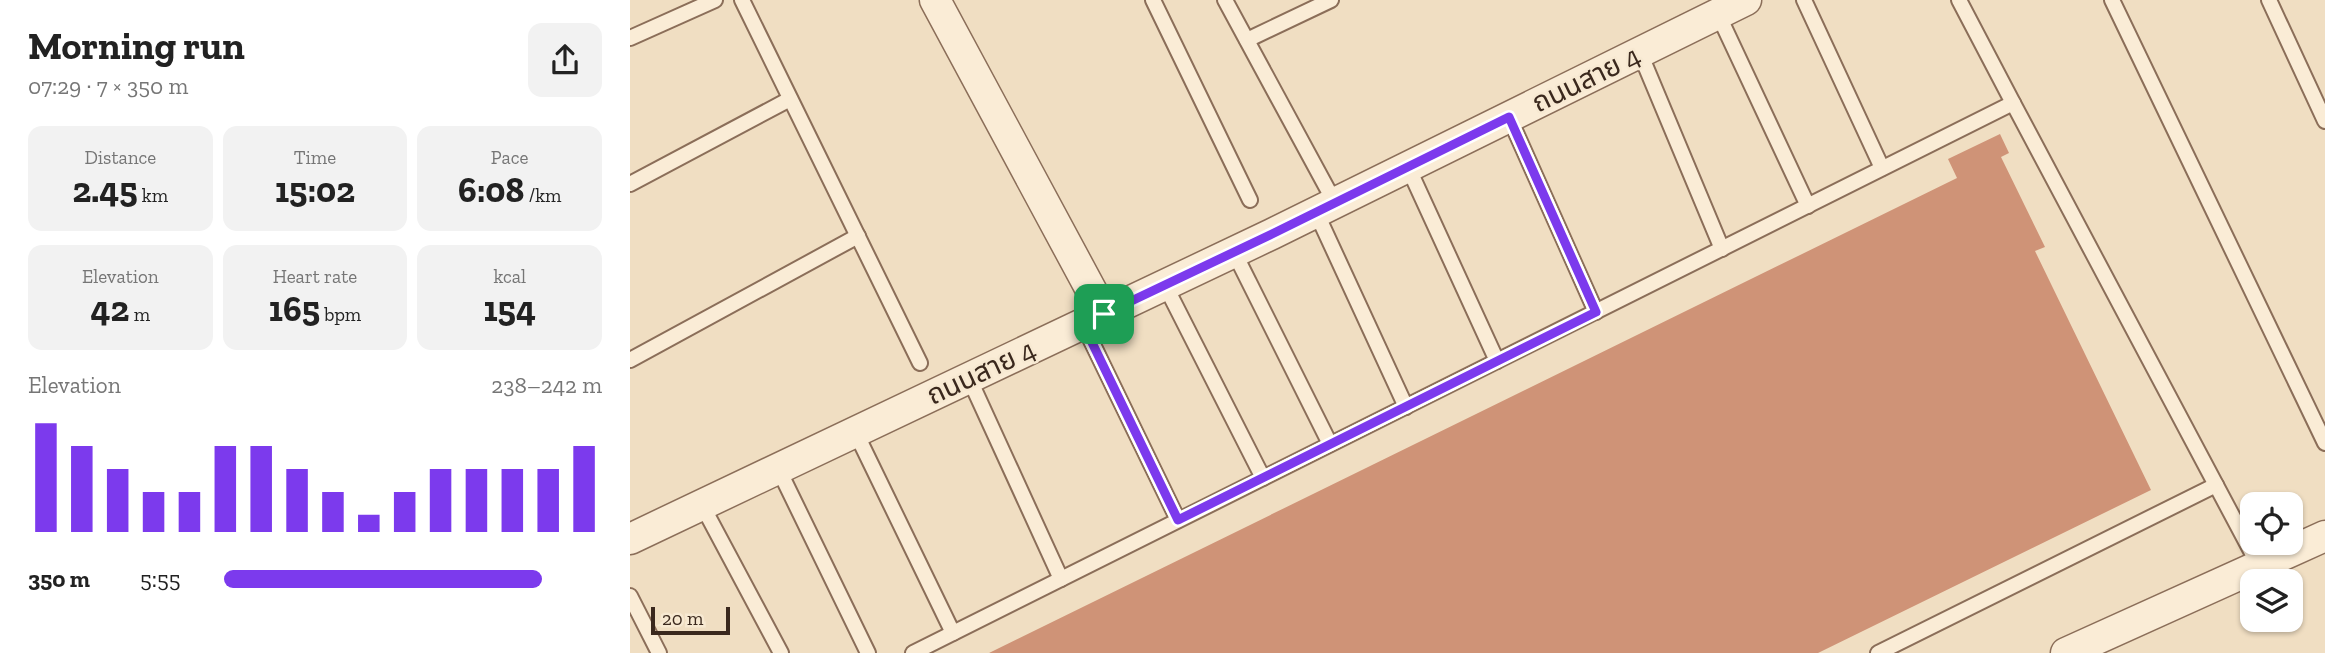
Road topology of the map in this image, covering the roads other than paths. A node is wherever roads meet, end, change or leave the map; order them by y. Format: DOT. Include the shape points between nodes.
graph roads {
  1 [pos="715,0"];
  2 [pos="742,0"];
  3 [pos="935,0"];
  4 [pos="1153,0"];
  5 [pos="1225,0"];
  6 [pos="1331,0"];
  7 [pos="1746,0"];
  8 [pos="1804,0"];
  9 [pos="1959,0"];
  10 [pos="2112,0"];
  11 [pos="2269,0"];
  12 [pos="1718,14"];
  13 [pos="630,38"];
  14 [pos="1247,40"];
  15 [pos="1640,53"];
  16 [pos="790,99"];
  17 [pos="2012,103"];
  18 [pos="1509,117"];
  19 [pos="2325,121"];
  20 [pos="1408,167"];
  21 [pos="1882,168"];
  22 [pos="630,184"];
  23 [pos="1250,200"];
  24 [pos="1808,206"];
  25 [pos="1326,207"];
  26 [pos="858,236"];
  27 [pos="1722,249"];
  28 [pos="1234,252"];
  29 [pos="1165,285"];
  30 [pos="1596,312"];
  31 [pos="1094,319"];
  32 [pos="630,360"];
  33 [pos="1497,362"];
  34 [pos="920,363"];
  35 [pos="969,378"];
  36 [pos="1406,407"];
  37 [pos="855,431"];
  38 [pos="2325,443"];
  39 [pos="1330,444"];
  40 [pos="778,468"];
  41 [pos="1263,478"];
  42 [pos="2216,485"];
  43 [pos="702,505"];
  44 [pos="1178,520"];
  45 [pos="2325,536"];
  46 [pos="630,539"];
  47 [pos="2259,566"];
  48 [pos="1060,579"];
  49 [pos="630,596"];
  50 [pos="953,633"];
  51 [pos="659,653"];
  52 [pos="781,653"];
  53 [pos="868,653"];
  54 [pos="913,653"];
  55 [pos="1878,653"];
  56 [pos="2066,653"];
  1 -- 13 [label="lane"];
  2 -- 16 [label="lane"];
  3 -- 31 [label="street"];
  4 -- 23 [label="lane"];
  5 -- 14 [label="lane"];
  6 -- 14 [label="lane"];
  7 -- 12 [label="street, ถนนสาย 4"];
  8 -- 21 [label="lane"];
  9 -- 17 [label="lane"];
  10 -- 38 [label="lane"];
  11 -- 19 [label="lane"];
  12 -- 15 [label="street, ถนนสาย 4"];
  12 -- 24 [label="lane"];
  14 -- 25 [label="lane"];
  15 -- 18 [label="street, ถนนสาย 4"];
  15 -- 27 [label="lane"];
  16 -- 22 [label="lane"];
  16 -- 26 [label="lane"];
  17 -- 21 [label="lane"];
  17 -- 42 [label="lane"];
  18 -- 20 [label="street, ถนนสาย 4"];
  18 -- 30 [label="lane"];
  20 -- 25 [label="street, ถนนสาย 4"];
  20 -- 33 [label="lane"];
  21 -- 24 [label="lane"];
  24 -- 27 [label="lane"];
  25 -- 28 [label="street, ถนนสาย 4"];
  25 -- 36 [label="lane"];
  26 -- 32 [label="lane"];
  26 -- 34 [label="lane"];
  27 -- 30 [label="lane"];
  28 -- 29 [label="street, ถนนสาย 4"];
  28 -- 39 [label="lane"];
  29 -- 31 [label="street, ถนนสาย 4"];
  29 -- 41 [label="lane"];
  30 -- 33 [label="lane"];
  31 -- 35 [label="street, ถนนสาย 4"];
  31 -- 44 [label="lane"];
  33 -- 36 [label="lane"];
  35 -- 37 [label="street, ถนนสาย 4"];
  35 -- 48 [label="lane"];
  36 -- 39 [label="lane"];
  37 -- 40 [label="street, ถนนสาย 4"];
  37 -- 50 [label="lane"];
  39 -- 41 [label="lane"];
  40 -- 43 [label="street, ถนนสาย 4"];
  40 -- 53 [label="lane"];
  41 -- 44 [label="lane"];
  42 -- 47 [label="lane"];
  42 -- 55 [label="lane"];
  43 -- 46 [label="street, ถนนสาย 4"];
  43 -- 52 [label="lane"];
  44 -- 48 [label="lane"];
  45 -- 47 [label="street"];
  47 -- 56 [label="street"];
  48 -- 50 [label="lane"];
  49 -- 51 [label="lane"];
  50 -- 54 [label="lane"];
}
